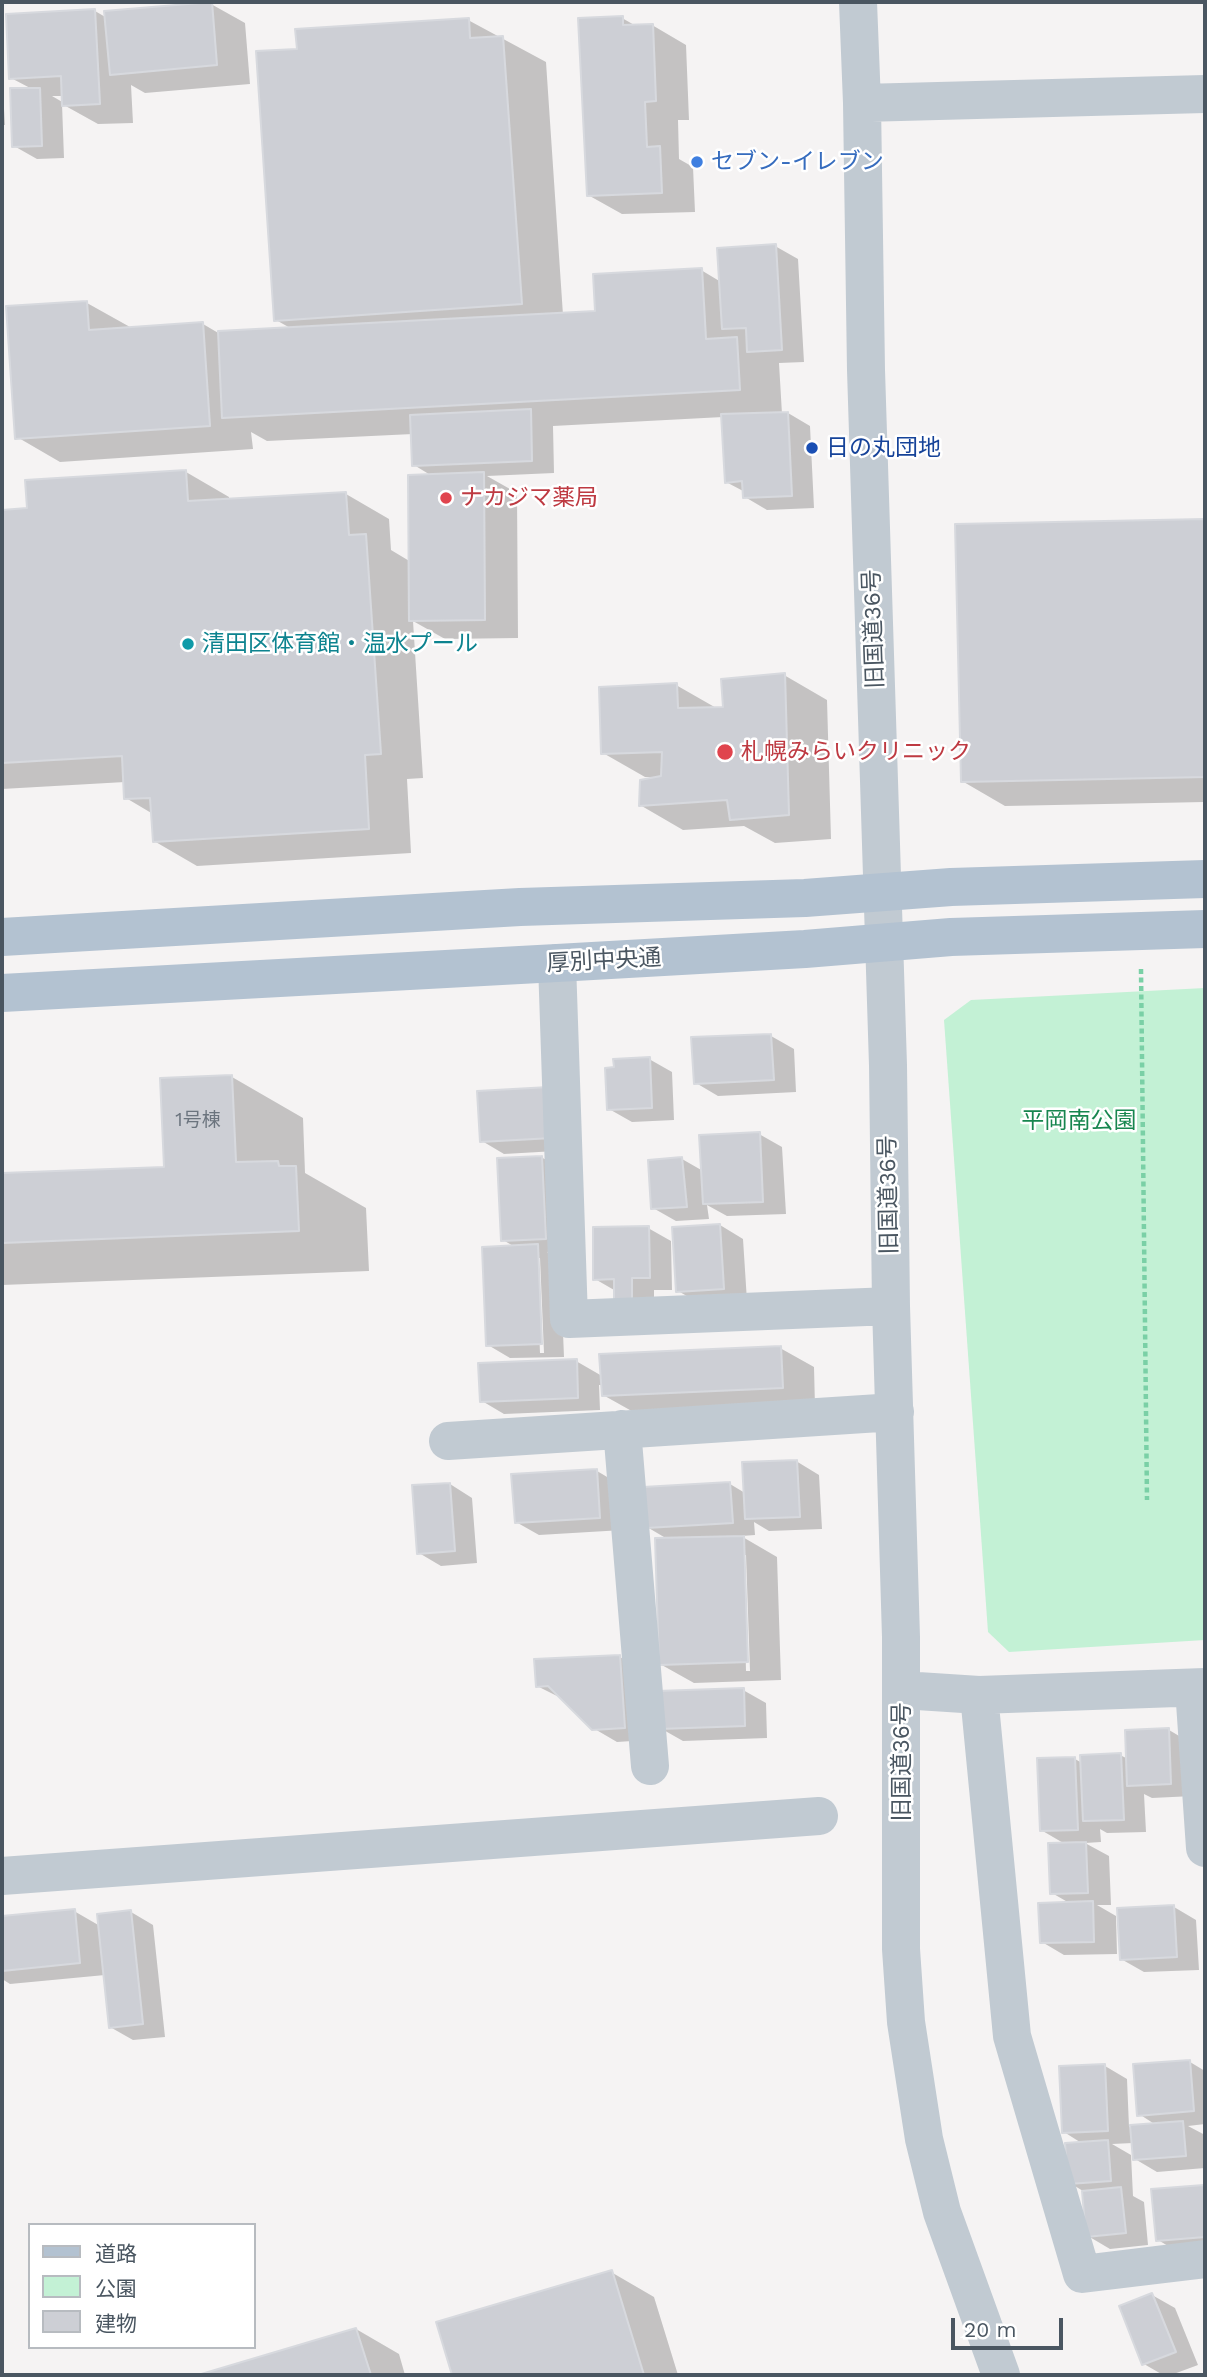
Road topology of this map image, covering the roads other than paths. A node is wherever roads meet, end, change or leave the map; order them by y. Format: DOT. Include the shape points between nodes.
graph roads {
  1 [pos="858,2"];
  2 [pos="1205,94"];
  3 [pos="862,103"];
  4 [pos="1205,879"];
  5 [pos="882,892"];
  6 [pos="1205,929"];
  7 [pos="2,937"];
  8 [pos="884,942"];
  9 [pos="557,963"];
  10 [pos="2,993"];
  11 [pos="891,1306"];
  12 [pos="895,1412"];
  13 [pos="622,1429"];
  14 [pos="448,1441"];
  15 [pos="1200,1687"];
  16 [pos="902,1690"];
  17 [pos="979,1695"];
  18 [pos="650,1766"];
  19 [pos="819,1815"];
  20 [pos="1205,1848"];
  21 [pos="2,1876"];
  22 [pos="1205,2259"];
  23 [pos="1001,2375"];
  1 -- 3 [label="street, 旧国道36号"];
  2 -- 3 [label="street"];
  3 -- 5 [label="street, 旧国道36号"];
  4 -- 5 [label="main road"];
  5 -- 7 [label="main road"];
  5 -- 8 [label="street, 旧国道36号"];
  6 -- 8 [label="main road, 厚別中央通"];
  8 -- 9 [label="main road, 厚別中央通"];
  8 -- 11 [label="street, 旧国道36号"];
  9 -- 10 [label="main road, 厚別中央通"];
  9 -- 11 [label="street" via="569,1319"];
  11 -- 12 [label="street, 旧国道36号"];
  12 -- 13 [label="street"];
  12 -- 16 [label="street, 旧国道36号"];
  13 -- 14 [label="street"];
  13 -- 18 [label="street"];
  15 -- 17 [label="street"];
  15 -- 20 [label="street"];
  16 -- 17 [label="street"];
  16 -- 23 [label="street, 旧国道36号" via="901,1949 913,2076 942,2212"];
  17 -- 22 [label="street" via="1012,2036 1082,2274"];
  19 -- 21 [label="street"];
}
